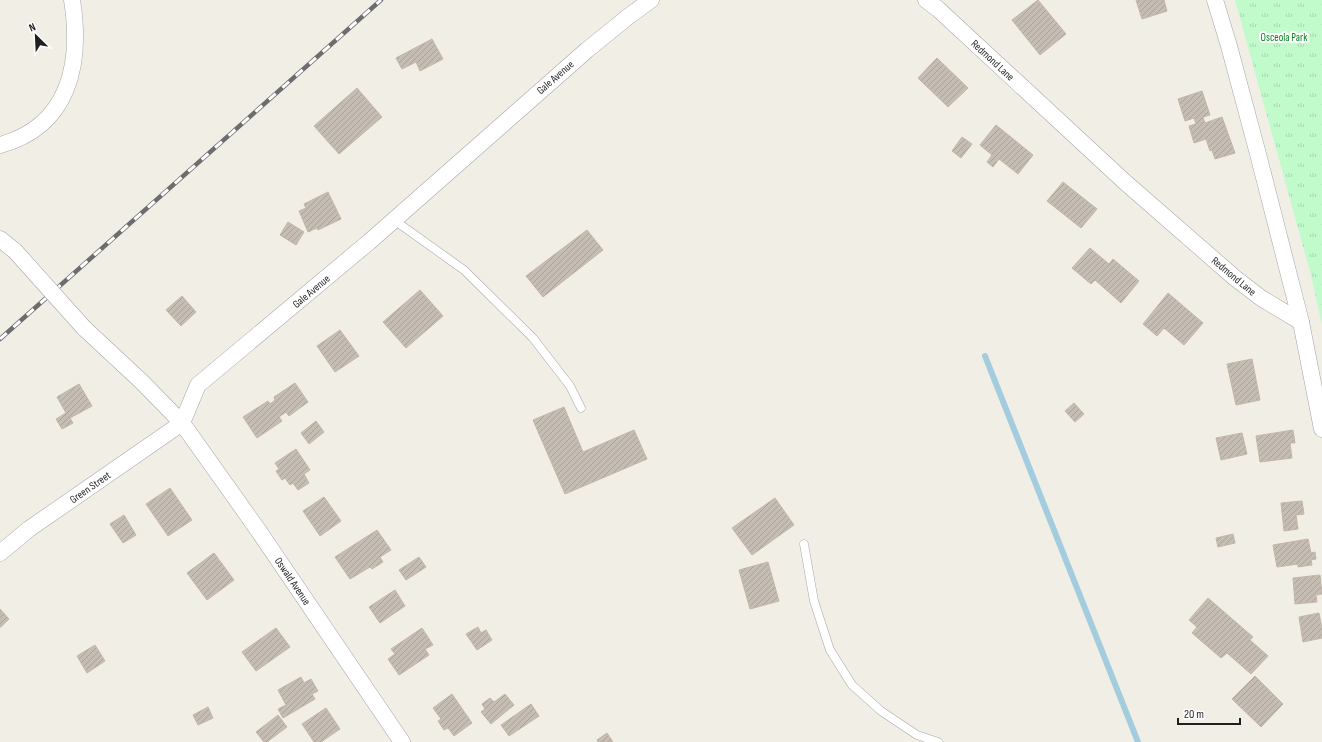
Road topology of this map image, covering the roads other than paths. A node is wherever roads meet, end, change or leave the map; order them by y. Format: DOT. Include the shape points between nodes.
graph roads {
  1 [pos="72,0"];
  2 [pos="651,0"];
  3 [pos="926,0"];
  4 [pos="1216,0"];
  5 [pos="0,145"];
  6 [pos="394,220"];
  7 [pos="0,239"];
  8 [pos="1301,322"];
  9 [pos="581,408"];
  10 [pos="182,423"];
  11 [pos="1322,429"];
  12 [pos="804,544"];
  13 [pos="0,552"];
  14 [pos="402,742"];
  15 [pos="938,742"];
  1 -- 5 [label="street" via="74,51 72,70 64,93 44,122 9,143"];
  2 -- 6 [label="street, Gale Avenue" via="564,69"];
  3 -- 8 [label="street, Redmond Lane" via="1126,183 1235,278 1261,298"];
  4 -- 8 [label="street"];
  6 -- 9 [label="lane" via="464,270 533,338 570,386"];
  6 -- 10 [label="street, Gale Avenue" via="198,385"];
  7 -- 10 [label="street, bridge" via="15,251 84,328"];
  8 -- 11 [label="street"];
  10 -- 13 [label="street, Green Street"];
  10 -- 14 [label="street, Oswald Avenue"];
  12 -- 15 [label="lane" via="814,601 830,650 852,685 881,711 917,735"];
}
